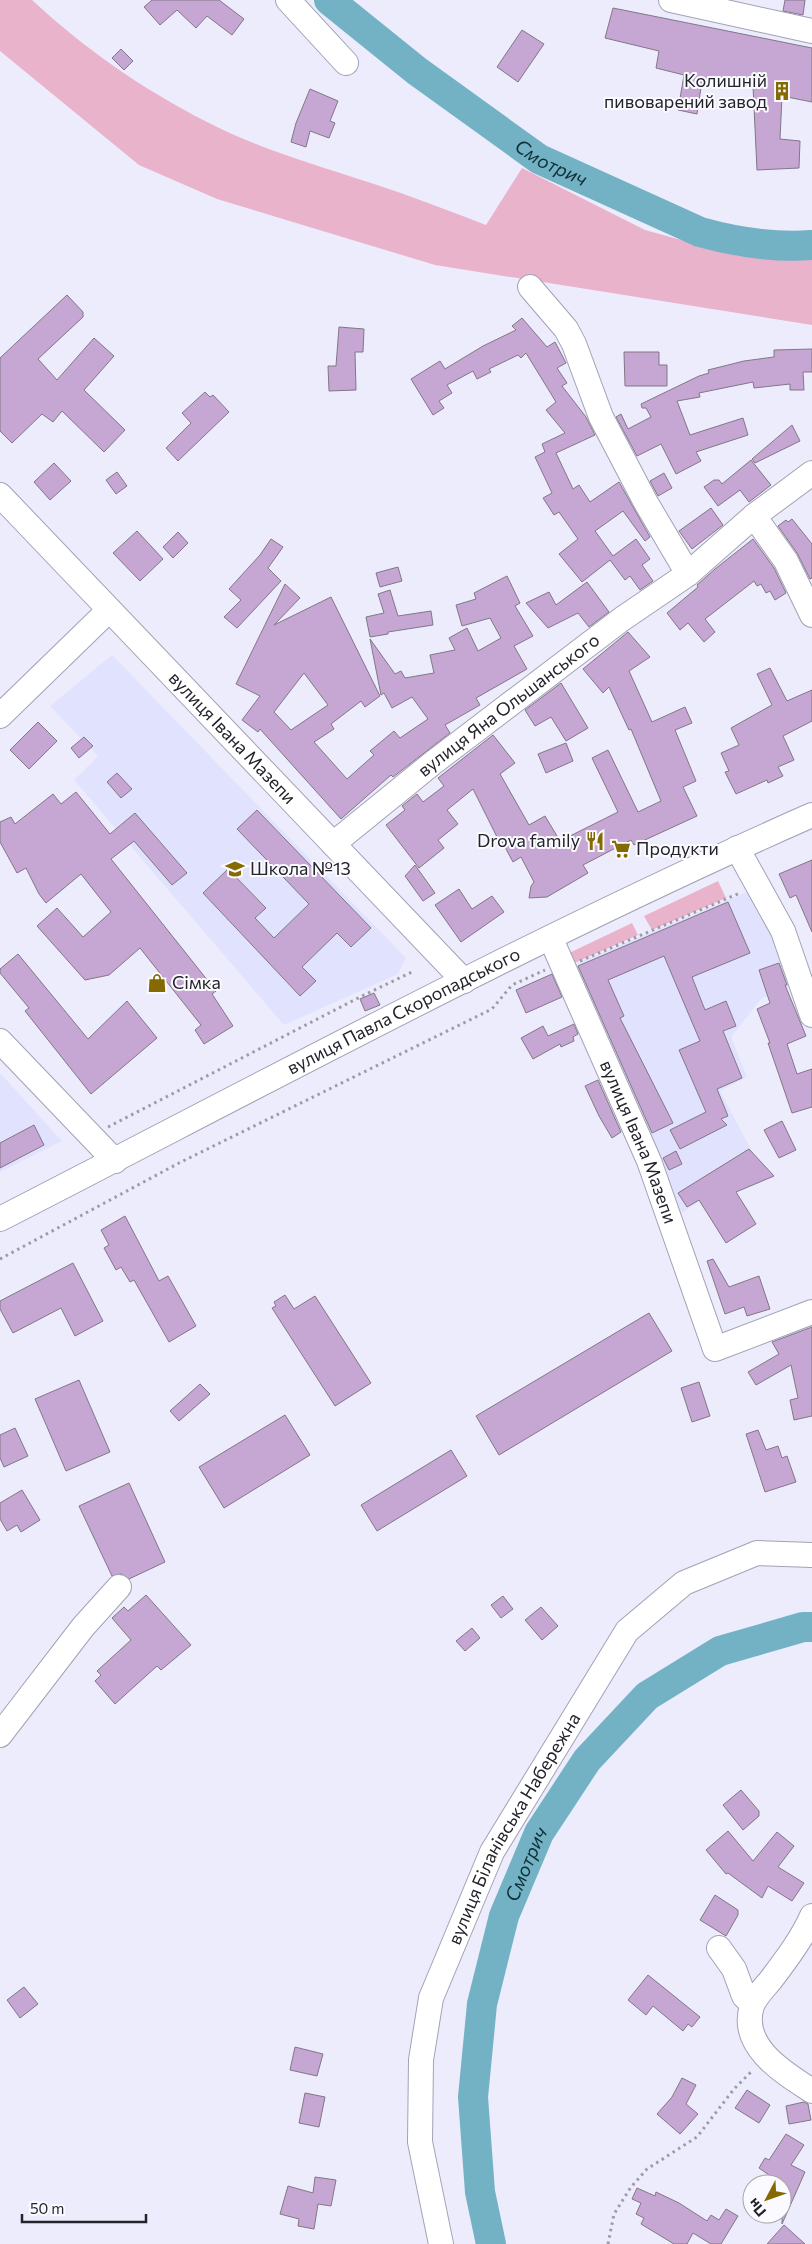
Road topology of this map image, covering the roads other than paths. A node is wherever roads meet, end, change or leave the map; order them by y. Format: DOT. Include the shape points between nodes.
graph roads {
  1 [pos="288,0"];
  2 [pos="671,0"];
  3 [pos="812,31"];
  4 [pos="346,63"];
  5 [pos="530,287"];
  6 [pos="812,473"];
  7 [pos="0,495"];
  8 [pos="754,516"];
  9 [pos="688,574"];
  10 [pos="109,610"];
  11 [pos="812,616"];
  12 [pos="0,716"];
  13 [pos="812,815"];
  14 [pos="333,844"];
  15 [pos="737,848"];
  16 [pos="551,939"];
  17 [pos="464,981"];
  18 [pos="812,1015"];
  19 [pos="0,1040"];
  20 [pos="115,1160"];
  21 [pos="0,1219"];
  22 [pos="812,1312"];
  23 [pos="812,1555"];
  24 [pos="119,1587"];
  25 [pos="0,1734"];
  26 [pos="812,1916"];
  27 [pos="719,1948"];
  28 [pos="752,2004"];
  29 [pos="812,2090"];
  30 [pos="441,2244"];
  1 -- 4 [label="street"];
  2 -- 3 [label="street"];
  5 -- 9 [label="street" via="570,337 601,417"];
  6 -- 8 [label="street, вулиця Яна Ольшанського"];
  7 -- 10 [label="street, вулиця Івана Мазепи"];
  8 -- 9 [label="street, вулиця Яна Ольшанського"];
  8 -- 11 [label="street" via="786,561"];
  9 -- 14 [label="street, вулиця Яна Ольшанського" via="622,619"];
  10 -- 12 [label="street"];
  10 -- 14 [label="street, вулиця Івана Мазепи"];
  13 -- 15 [label="street, вулиця Павла Скоропадського"];
  14 -- 17 [label="street, вулиця Івана Мазепи"];
  15 -- 16 [label="street, вулиця Павла Скоропадського"];
  15 -- 18 [label="street" via="783,931"];
  16 -- 17 [label="street, вулиця Павла Скоропадського"];
  16 -- 22 [label="street, вулиця Івана Мазепи" via="649,1161 715,1349"];
  17 -- 20 [label="street, вулиця Павла Скоропадського"];
  19 -- 20 [label="street"];
  20 -- 21 [label="street, вулиця Павла Скоропадського"];
  23 -- 30 [label="street, вулиця Біланівська Набережна" via="757,1553 684,1583 627,1631 492,1852 430,1998 421,2060 420,2142"];
  24 -- 25 [label="street" via="82,1627"];
  26 -- 28 [label="street"];
  27 -- 28 [label="street" via="734,1969 744,1996"];
  28 -- 29 [label="street" via="752,2032 763,2052 787,2075"];
}
